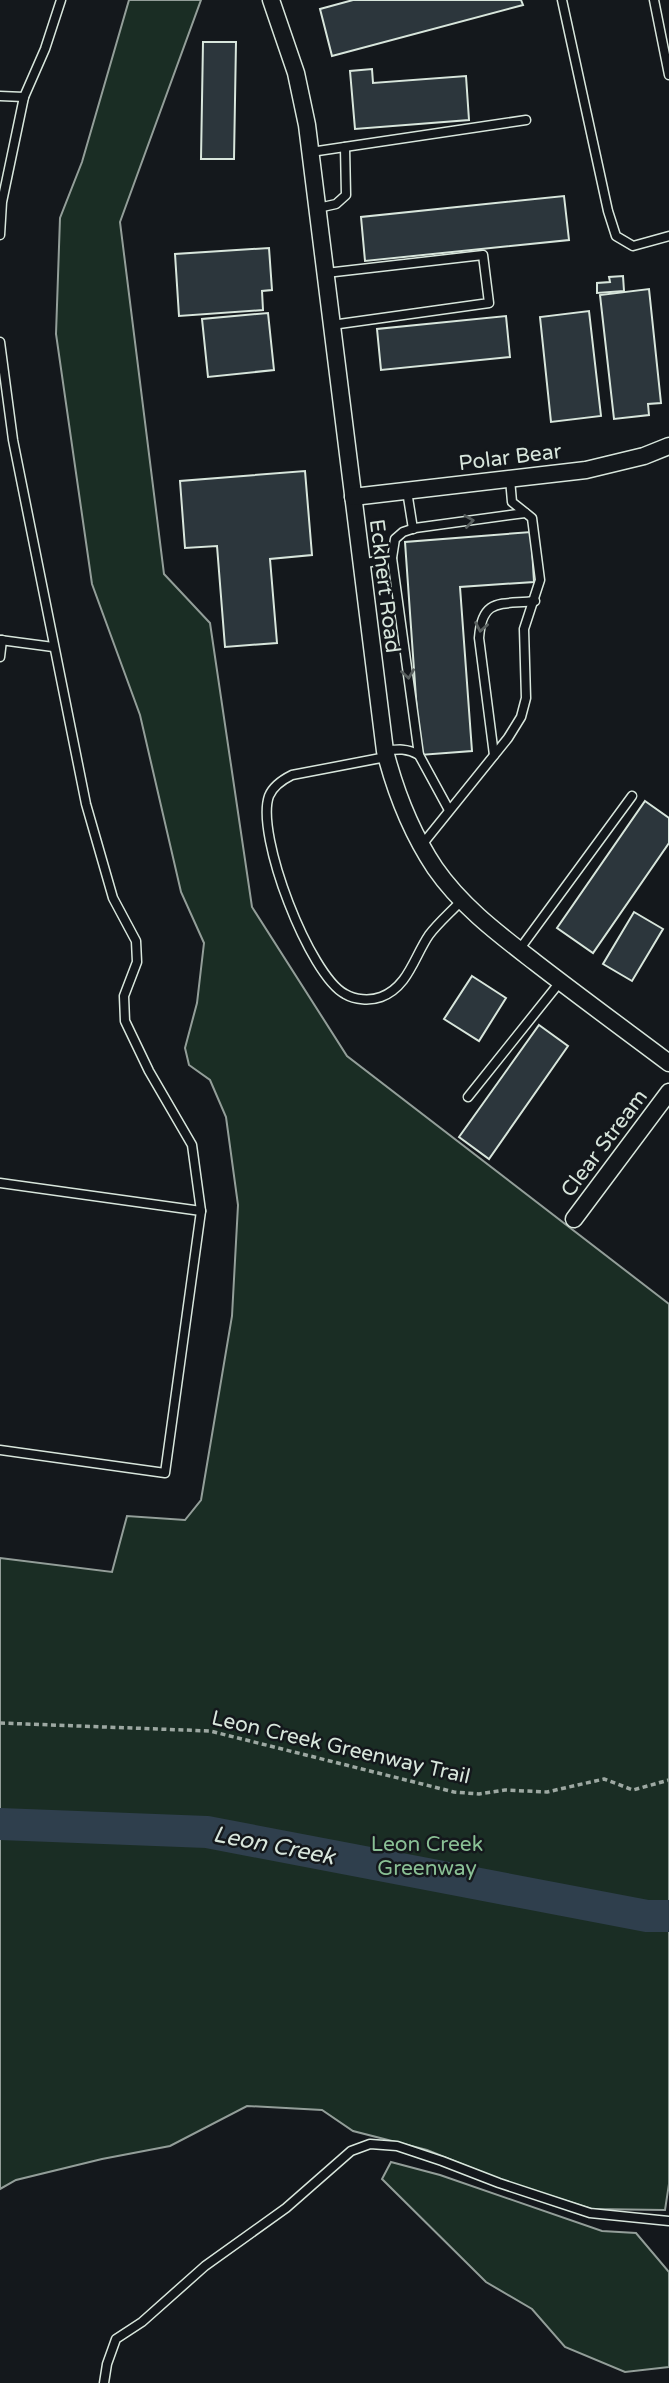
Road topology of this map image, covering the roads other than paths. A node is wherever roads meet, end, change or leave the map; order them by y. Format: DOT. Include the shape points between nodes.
graph roads {
  1 [pos="61,0"];
  2 [pos="562,0"];
  3 [pos="654,0"];
  4 [pos="277,2"];
  5 [pos="669,75"];
  6 [pos="0,96"];
  7 [pos="24,97"];
  8 [pos="526,120"];
  9 [pos="345,147"];
  10 [pos="311,152"];
  11 [pos="318,208"];
  12 [pos="0,235"];
  13 [pos="669,236"];
  14 [pos="326,273"];
  15 [pos="332,325"];
  16 [pos="0,342"];
  17 [pos="669,446"];
  18 [pos="510,479"];
  19 [pos="407,491"];
  20 [pos="353,497"];
  21 [pos="525,513"];
  22 [pos="412,529"];
  23 [pos="393,558"];
  24 [pos="361,564"];
  25 [pos="535,601"];
  26 [pos="1,640"];
  27 [pos="53,647"];
  28 [pos="0,657"];
  29 [pos="385,754"];
  30 [pos="419,755"];
  31 [pos="494,755"];
  32 [pos="632,796"];
  33 [pos="449,810"];
  34 [pos="421,846"];
  35 [pos="462,900"];
  36 [pos="519,950"];
  37 [pos="560,982"];
  38 [pos="669,1063"];
  39 [pos="669,1092"];
  40 [pos="468,1097"];
  41 [pos="0,1183"];
  42 [pos="201,1211"];
  43 [pos="573,1219"];
  44 [pos="0,1450"];
  45 [pos="669,2221"];
  46 [pos="104,2383"];
  1 -- 7 [label="lane"];
  2 -- 13 [label="lane" via="616,236 633,246"];
  3 -- 5 [label="lane"];
  4 -- 10 [label="street, Eckhert Road"];
  6 -- 7 [label="lane"];
  7 -- 12 [label="lane" via="2,202"];
  8 -- 9 [label="lane"];
  9 -- 10 [label="lane"];
  9 -- 11 [label="lane" via="346,195 336,204"];
  10 -- 11 [label="street, Eckhert Road"];
  11 -- 14 [label="street, Eckhert Road"];
  14 -- 15 [label="street, Eckhert Road"];
  14 -- 15 [label="lane" via="483,255 488,291 489,303"];
  15 -- 20 [label="street, Eckhert Road"];
  16 -- 27 [label="lane" via="12,440"];
  17 -- 18 [label="street, Polar Bear" via="586,470"];
  18 -- 19 [label="street, Polar Bear"];
  18 -- 21 [label="lane" via="512,502"];
  19 -- 20 [label="street, Polar Bear"];
  19 -- 22 [label="lane"];
  20 -- 24 [label="street, Eckhert Road"];
  22 -- 21 [label="lane, one-way"];
  21 -- 25 [label="lane" via="535,529 540,580"];
  22 -- 23 [label="lane" via="395,539"];
  23 -- 24 [label="lane"];
  23 -- 30 [label="lane, one-way"];
  24 -- 29 [label="street, Eckhert Road"];
  25 -- 31 [label="lane" via="524,629 526,698 521,717"];
  25 -- 31 [label="lane, one-way" via="494,606 480,622"];
  26 -- 27 [label="lane"];
  26 -- 28 [label="lane"];
  27 -- 42 [label="lane" via="94,831 113,898 136,941 137,962 124,996 125,1021 192,1145"];
  29 -- 30 [label="lane" via="400,749"];
  29 -- 34 [label="street, Eckhert Road" via="404,813"];
  29 -- 35 [label="lane" via="292,775 278,783 269,796 274,861 311,952 327,979 344,994 363,1000 381,997 399,986 431,933"];
  30 -- 33 [label="lane"];
  31 -- 33 [label="lane"];
  32 -- 36 [label="lane"];
  33 -- 34 [label="lane"];
  34 -- 35 [label="street, Eckhert Road"];
  35 -- 36 [label="street, Eckhert Road"];
  36 -- 37 [label="street, Eckhert Road"];
  37 -- 38 [label="street, Eckhert Road"];
  37 -- 40 [label="lane"];
  39 -- 43 [label="street, Clear Stream"];
  41 -- 42 [label="lane"];
  42 -- 44 [label="lane" via="164,1473"];
  45 -- 46 [label="lane" via="590,2213 397,2146 370,2144 351,2151 286,2208 116,2339"];
}
